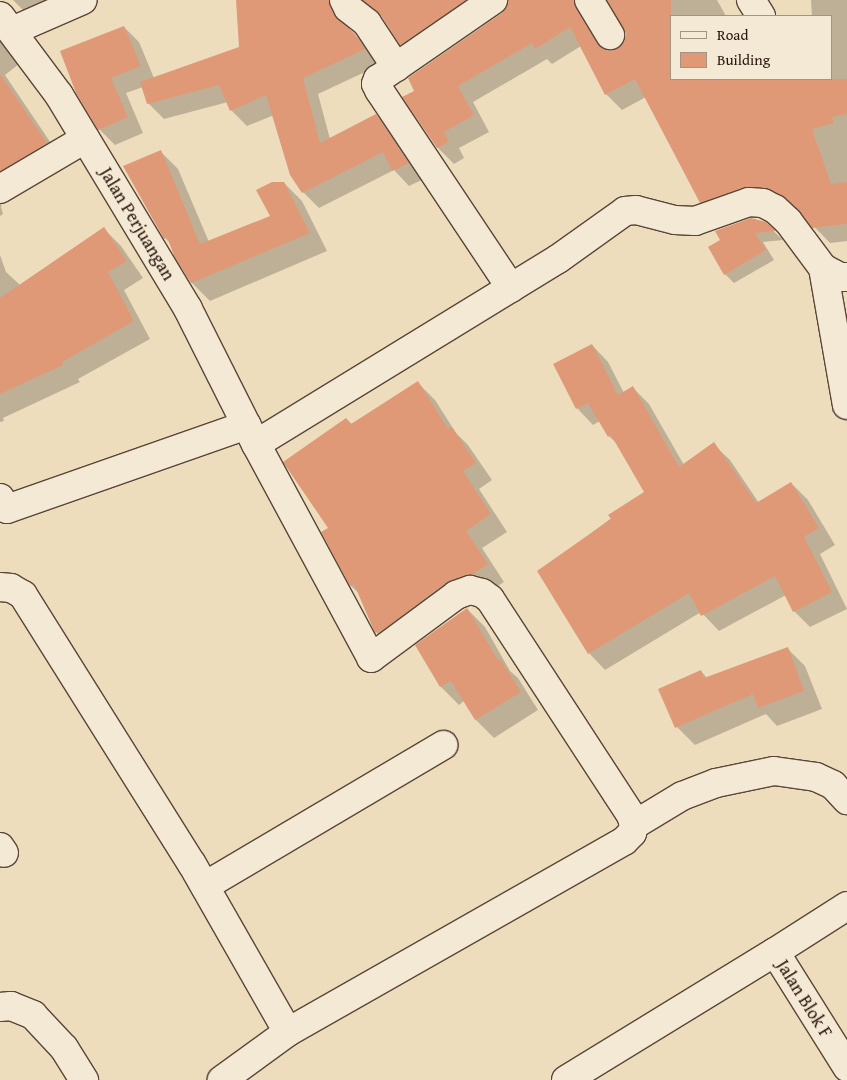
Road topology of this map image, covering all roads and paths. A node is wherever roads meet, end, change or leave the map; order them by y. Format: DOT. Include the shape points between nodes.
graph roads {
  1 [pos="83,0"];
  2 [pos="344,0"];
  3 [pos="493,0"];
  4 [pos="589,0"];
  5 [pos="751,0"];
  6 [pos="760,15"];
  7 [pos="6,24"];
  8 [pos="610,35"];
  9 [pos="396,67"];
  10 [pos="85,138"];
  11 [pos="0,189"];
  12 [pos="835,273"];
  13 [pos="511,288"];
  14 [pos="847,405"];
  15 [pos="252,434"];
  16 [pos="0,498"];
  17 [pos="0,587"];
  18 [pos="443,745"];
  19 [pos="847,800"];
  20 [pos="634,825"];
  21 [pos="205,886"];
  22 [pos="847,906"];
  23 [pos="775,952"];
  24 [pos="0,1007"];
  25 [pos="288,1032"];
  26 [pos="847,1067"];
  27 [pos="84,1080"];
  28 [pos="222,1080"];
  29 [pos="566,1080"];
  1 -- 7 [label="street"];
  2 -- 9 [label="street" via="348,8 367,23"];
  3 -- 9 [label="street"];
  4 -- 8 [label="street"];
  5 -- 6 [label="street"];
  7 -- 10 [label="street, Jalan Perjuangan" via="59,95"];
  9 -- 13 [label="street" via="378,79 376,84"];
  10 -- 11 [label="street"];
  10 -- 15 [label="street, Jalan Perjuangan" via="188,309"];
  12 -- 13 [label="street" via="775,209 749,202 695,221 636,210 625,211"];
  12 -- 14 [label="street"];
  13 -- 15 [label="street"];
  15 -- 16 [label="street" via="7,509"];
  15 -- 20 [label="street, Jalan Perjuangan" via="371,658 456,595 470,590 482,593 490,599 631,815"];
  17 -- 21 [label="street" via="11,588 23,595"];
  18 -- 21 [label="street"];
  19 -- 20 [label="street" via="833,785 816,777 774,771 716,783 682,796"];
  20 -- 25 [label="street" via="632,833 624,841"];
  21 -- 25 [label="street"];
  22 -- 23 [label="street, Jalan Blok F"];
  23 -- 26 [label="street, Jalan Blok F"];
  23 -- 29 [label="street"];
  24 -- 27 [label="street" via="11,1006 33,1015 64,1048"];
  25 -- 28 [label="street"];
}
